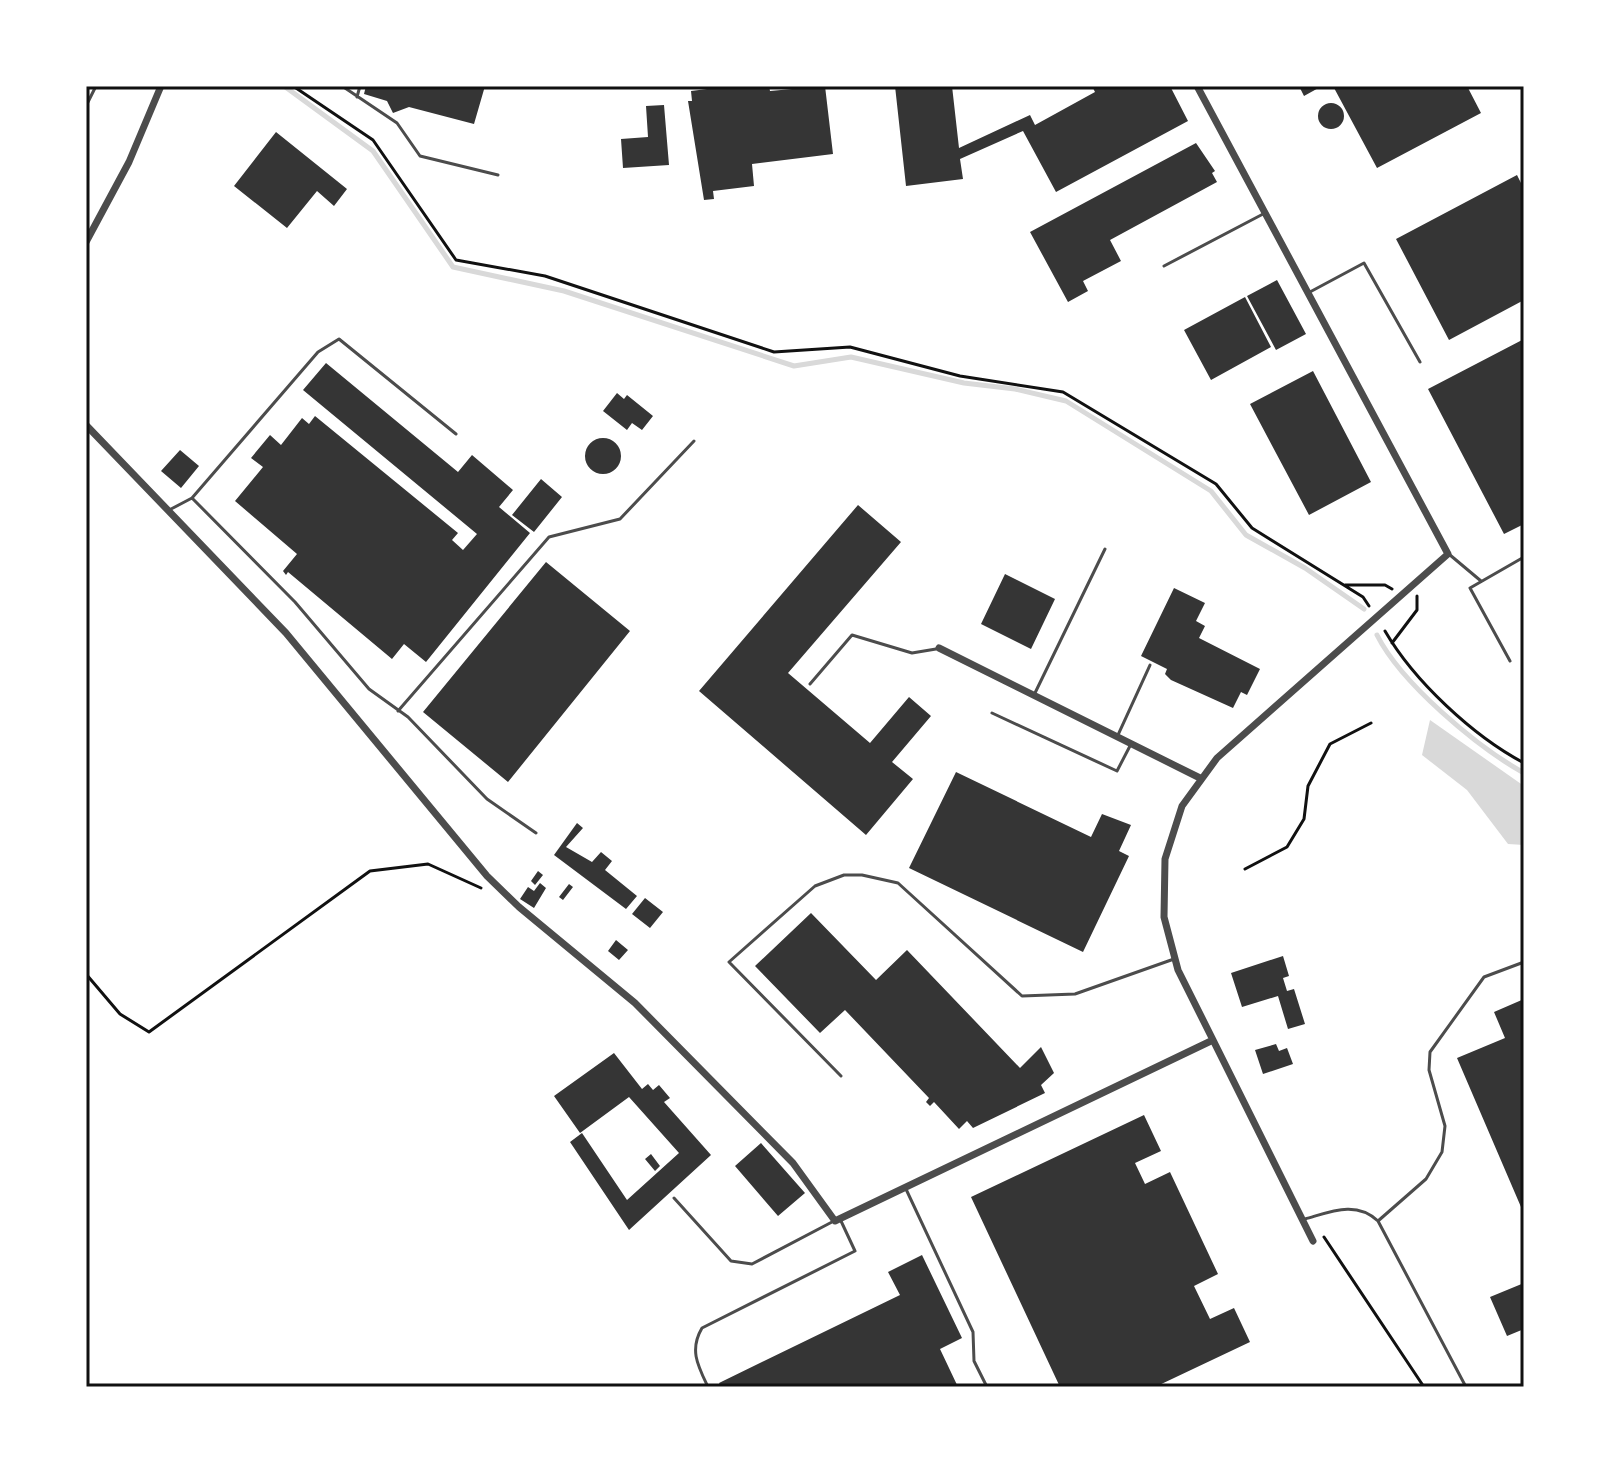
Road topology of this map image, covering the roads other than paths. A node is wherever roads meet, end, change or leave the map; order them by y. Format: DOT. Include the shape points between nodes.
graph roads {
  1 [pos="96,86"];
  2 [pos="160,86"];
  3 [pos="342,86"];
  4 [pos="360,86"];
  5 [pos="1197,86"];
  6 [pos="357,97"];
  7 [pos="86,106"];
  8 [pos="498,175"];
  9 [pos="1265,213"];
  10 [pos="86,242"];
  11 [pos="1164,266"];
  12 [pos="1308,293"];
  13 [pos="1420,362"];
  14 [pos="86,425"];
  15 [pos="456,434"];
  16 [pos="694,441"];
  17 [pos="192,498"];
  18 [pos="168,511"];
  19 [pos="1105,549"];
  20 [pos="1448,554"];
  21 [pos="1524,557"];
  22 [pos="1481,581"];
  23 [pos="939,648"];
  24 [pos="1510,661"];
  25 [pos="1150,665"];
  26 [pos="810,684"];
  27 [pos="1034,695"];
  28 [pos="398,711"];
  29 [pos="992,713"];
  30 [pos="1117,737"];
  31 [pos="1131,744"];
  32 [pos="1200,778"];
  33 [pos="536,833"];
  34 [pos="1174,959"];
  35 [pos="1524,962"];
  36 [pos="1213,1040"];
  37 [pos="841,1076"];
  38 [pos="905,1187"];
  39 [pos="674,1198"];
  40 [pos="837,1220"];
  41 [pos="1301,1220"];
  42 [pos="1378,1221"];
  43 [pos="1313,1241"];
  44 [pos="708,1387"];
  45 [pos="987,1387"];
  46 [pos="1466,1387"];
  1 -- 7 [label="lane"];
  2 -- 10 [label="street" via="129,162"];
  3 -- 6 [label="lane"];
  4 -- 6 [label="lane"];
  5 -- 9 [label="street"];
  6 -- 8 [label="lane" via="397,123 420,156"];
  9 -- 11 [label="lane"];
  9 -- 12 [label="street"];
  12 -- 13 [label="lane" via="1364,263"];
  12 -- 20 [label="street"];
  14 -- 18 [label="street"];
  15 -- 17 [label="lane" via="339,339 318,352"];
  16 -- 28 [label="lane" via="620,519 549,537"];
  17 -- 18 [label="lane"];
  17 -- 28 [label="lane" via="295,602 369,689"];
  18 -- 40 [label="street" via="286,633 475,863 657,1024 793,1163"];
  19 -- 27 [label="lane"];
  20 -- 22 [label="lane"];
  20 -- 32 [label="street"];
  21 -- 22 [label="lane"];
  22 -- 24 [label="lane" via="1470,588"];
  23 -- 26 [label="lane" via="912,653 852,635"];
  23 -- 27 [label="street"];
  25 -- 30 [label="lane"];
  27 -- 30 [label="street"];
  28 -- 33 [label="lane" via="487,799"];
  29 -- 31 [label="lane" via="1117,771"];
  30 -- 31 [label="street"];
  31 -- 32 [label="street"];
  32 -- 34 [label="street" via="1176,820 1165,859 1163,901"];
  34 -- 36 [label="street"];
  34 -- 37 [label="lane" via="1075,994 1022,996 898,883 862,875 827,880 729,962"];
  35 -- 42 [label="lane" via="1484,977 1430,1052 1429,1070 1445,1126 1442,1152 1426,1179"];
  36 -- 38 [label="street"];
  36 -- 41 [label="street"];
  38 -- 40 [label="street"];
  38 -- 45 [label="lane" via="973,1332 974,1361"];
  39 -- 40 [label="lane" via="731,1261 741,1265"];
  40 -- 44 [label="lane" via="855,1251 702,1328 694,1355"];
  41 -- 42 [label="lane" via="1346,1208 1368,1212"];
  41 -- 43 [label="street"];
  42 -- 46 [label="lane"];
}
